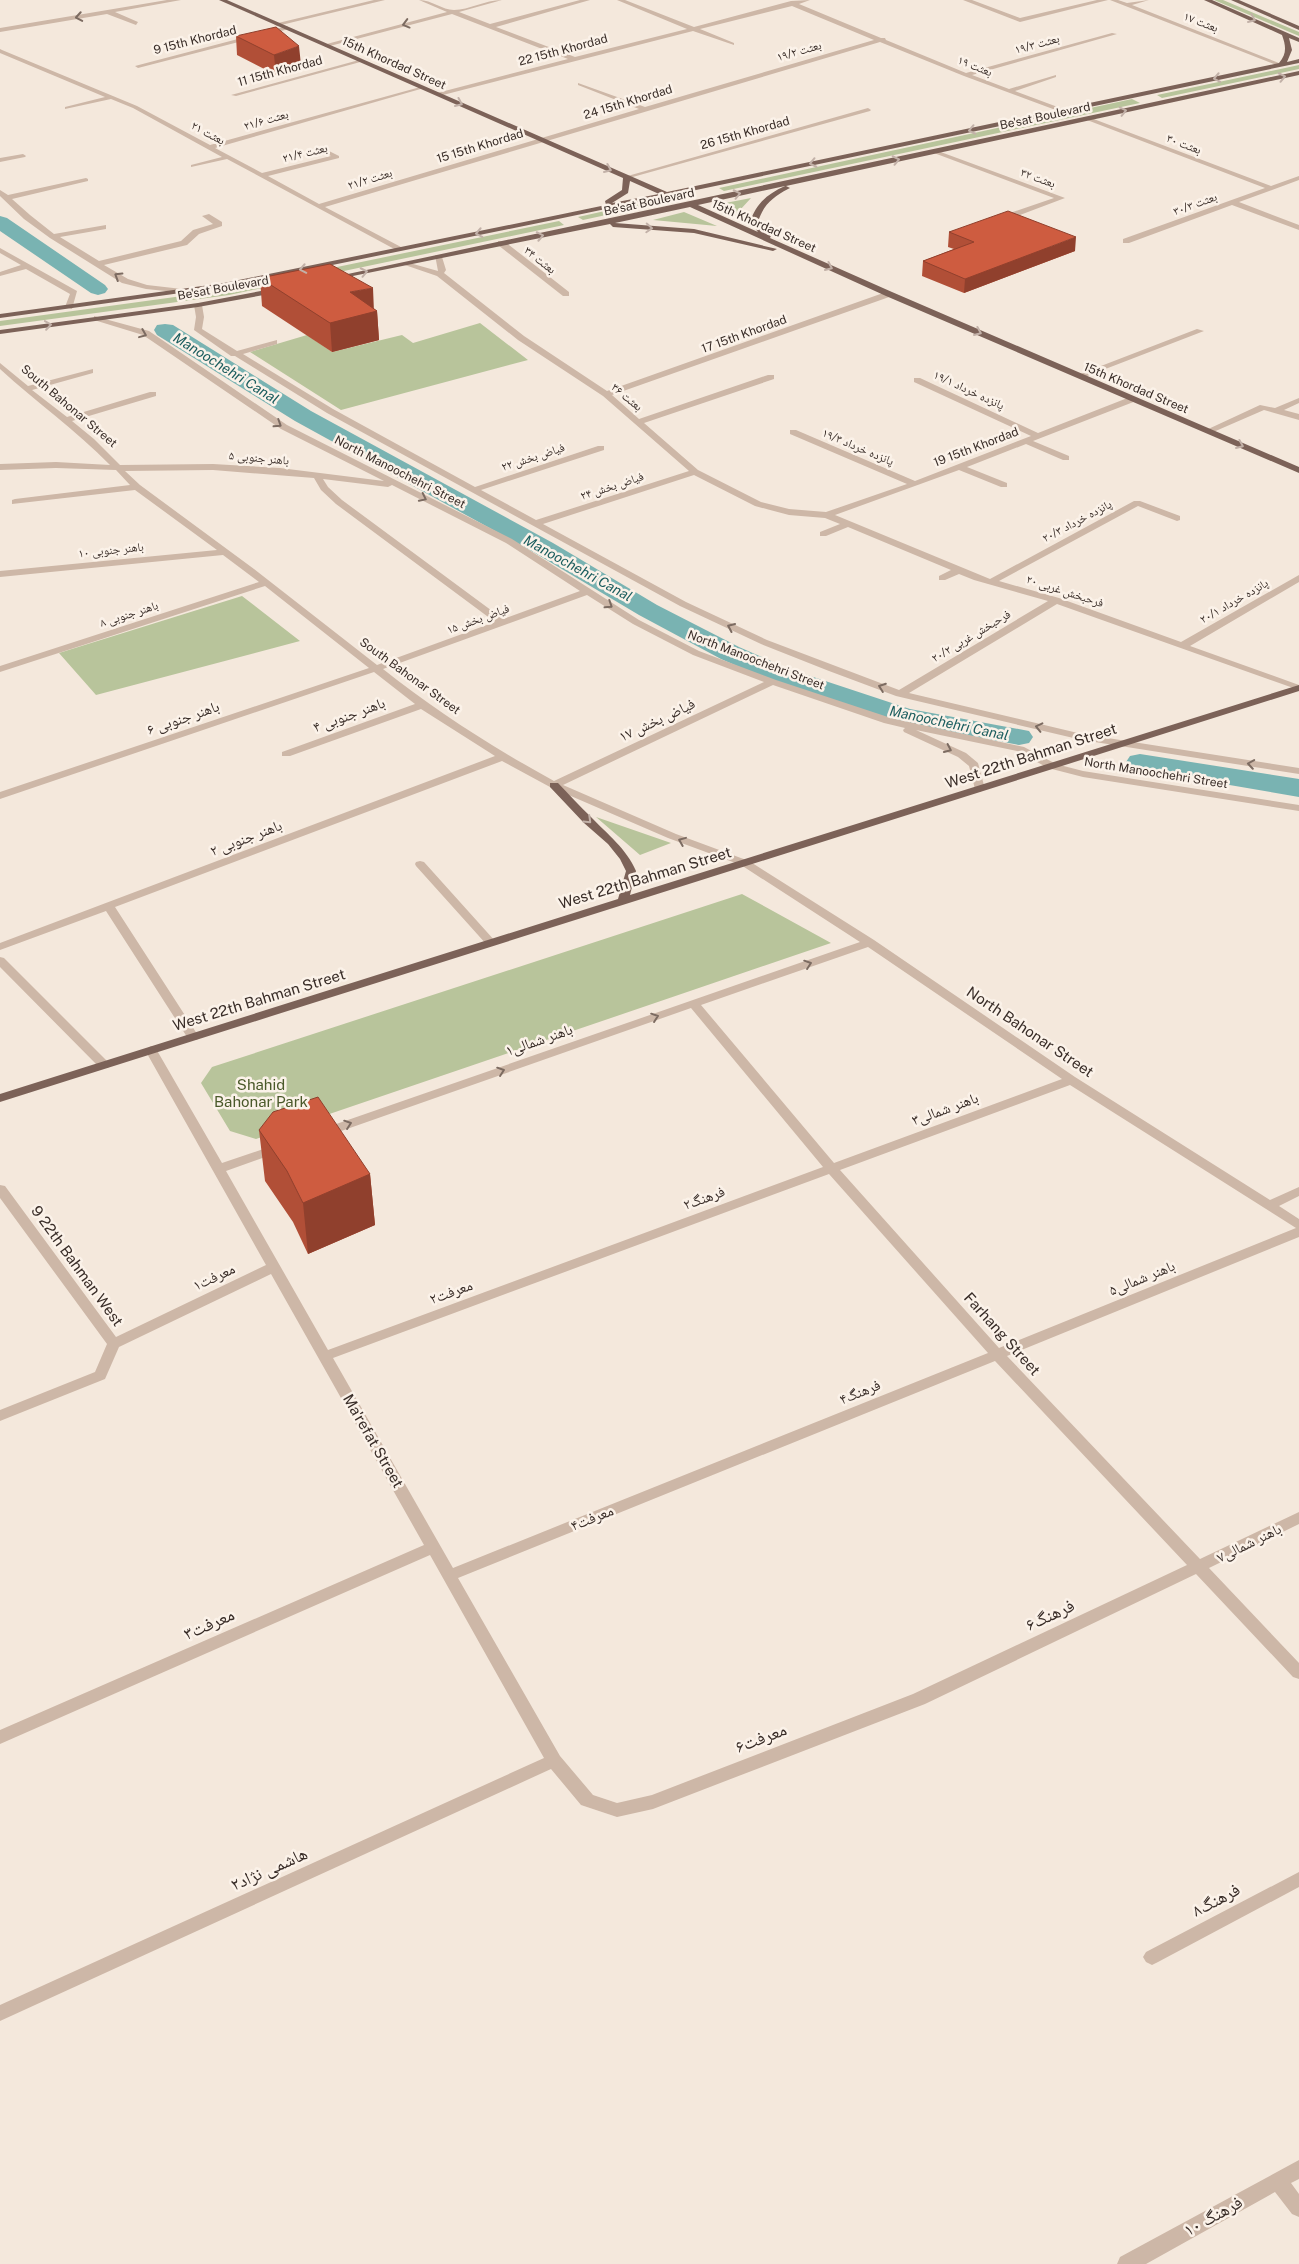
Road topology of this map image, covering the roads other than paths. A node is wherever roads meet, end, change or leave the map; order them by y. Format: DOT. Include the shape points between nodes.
graph roads {
  1 [pos="178,0"];
  2 [pos="222,0"];
  3 [pos="382,0"];
  4 [pos="422,0"];
  5 [pos="499,0"];
  6 [pos="587,0"];
  7 [pos="620,0"];
  8 [pos="784,0"];
  9 [pos="807,0"];
  10 [pos="966,0"];
  11 [pos="1105,0"];
  12 [pos="1113,0"];
  13 [pos="1146,0"];
  14 [pos="1207,0"];
  15 [pos="1234,0"];
  16 [pos="794,3"];
  17 [pos="1127,5"];
  18 [pos="108,12"];
  19 [pos="453,12"];
  20 [pos="136,23"];
  21 [pos="277,24"];
  22 [pos="491,26"];
  23 [pos="287,28"];
  24 [pos="692,28"];
  25 [pos="1299,28"];
  26 [pos="0,30"];
  27 [pos="1284,33"];
  28 [pos="1114,34"];
  29 [pos="882,39"];
  30 [pos="1299,40"];
  31 [pos="732,44"];
  32 [pos="326,45"];
  33 [pos="0,51"];
  34 [pos="574,59"];
  35 [pos="362,61"];
  36 [pos="1299,61"];
  37 [pos="1281,65"];
  38 [pos="138,66"];
  39 [pos="966,74"];
  40 [pos="1299,74"];
  41 [pos="1054,76"];
  42 [pos="580,84"];
  43 [pos="722,86"];
  44 [pos="422,87"];
  45 [pos="1009,91"];
  46 [pos="1141,93"];
  47 [pos="439,94"];
  48 [pos="234,95"];
  49 [pos="112,97"];
  50 [pos="1163,102"];
  51 [pos="66,108"];
  52 [pos="644,109"];
  53 [pos="868,110"];
  54 [pos="1061,110"];
  55 [pos="1089,119"];
  56 [pos="540,140"];
  57 [pos="210,147"];
  58 [pos="321,149"];
  59 [pos="936,152"];
  60 [pos="23,156"];
  61 [pos="228,157"];
  62 [pos="0,160"];
  63 [pos="193,166"];
  64 [pos="427,174"];
  65 [pos="262,175"];
  66 [pos="628,177"];
  67 [pos="808,178"];
  68 [pos="1299,178"];
  69 [pos="86,180"];
  70 [pos="1271,188"];
  71 [pos="0,192"];
  72 [pos="663,193"];
  73 [pos="6,198"];
  74 [pos="1232,202"];
  75 [pos="689,204"];
  76 [pos="319,206"];
  77 [pos="604,206"];
  78 [pos="206,216"];
  79 [pos="558,217"];
  80 [pos="988,223"];
  81 [pos="600,224"];
  82 [pos="103,228"];
  83 [pos="1299,228"];
  84 [pos="575,229"];
  85 [pos="53,236"];
  86 [pos="1126,241"];
  87 [pos="501,243"];
  88 [pos="398,249"];
  89 [pos="0,250"];
  90 [pos="794,251"];
  91 [pos="438,257"];
  92 [pos="807,257"];
  93 [pos="97,264"];
  94 [pos="406,264"];
  95 [pos="27,266"];
  96 [pos="0,274"];
  97 [pos="440,274"];
  98 [pos="326,280"];
  99 [pos="288,287"];
  100 [pos="182,291"];
  101 [pos="566,294"];
  102 [pos="889,294"];
  103 [pos="198,305"];
  104 [pos="69,306"];
  105 [pos="0,316"];
  106 [pos="97,318"];
  107 [pos="1200,331"];
  108 [pos="0,332"];
  109 [pos="274,342"];
  110 [pos="234,354"];
  111 [pos="0,365"];
  112 [pos="90,371"];
  113 [pos="1079,376"];
  114 [pos="771,378"];
  115 [pos="917,380"];
  116 [pos="26,389"];
  117 [pos="154,394"];
  118 [pos="606,394"];
  119 [pos="1133,399"];
  120 [pos="1299,400"];
  121 [pos="1277,410"];
  122 [pos="1299,417"];
  123 [pos="67,420"];
  124 [pos="638,422"];
  125 [pos="1208,431"];
  126 [pos="792,432"];
  127 [pos="1038,436"];
  128 [pos="1026,441"];
  129 [pos="601,448"];
  130 [pos="1066,458"];
  131 [pos="0,467"];
  132 [pos="960,467"];
  133 [pos="119,468"];
  134 [pos="1299,470"];
  135 [pos="695,472"];
  136 [pos="317,476"];
  137 [pos="914,484"];
  138 [pos="396,485"];
  139 [pos="1004,485"];
  140 [pos="137,487"];
  141 [pos="473,490"];
  142 [pos="15,502"];
  143 [pos="827,515"];
  144 [pos="1177,518"];
  145 [pos="536,523"];
  146 [pos="848,524"];
  147 [pos="823,534"];
  148 [pos="224,552"];
  149 [pos="959,570"];
  150 [pos="0,574"];
  151 [pos="942,578"];
  152 [pos="1299,578"];
  153 [pos="991,582"];
  154 [pos="266,583"];
  155 [pos="588,591"];
  156 [pos="1056,600"];
  157 [pos="503,623"];
  158 [pos="1182,646"];
  159 [pos="0,669"];
  160 [pos="375,669"];
  161 [pos="772,682"];
  162 [pos="1298,688"];
  163 [pos="900,694"];
  164 [pos="422,705"];
  165 [pos="888,721"];
  166 [pos="1121,743"];
  167 [pos="286,754"];
  168 [pos="504,757"];
  169 [pos="1052,766"];
  170 [pos="1299,771"];
  171 [pos="554,785"];
  172 [pos="980,789"];
  173 [pos="0,796"];
  174 [pos="1299,808"];
  175 [pos="745,863"];
  176 [pos="420,864"];
  177 [pos="623,901"];
  178 [pos="109,906"];
  179 [pos="491,942"];
  180 [pos="870,942"];
  181 [pos="0,947"];
  182 [pos="0,960"];
  183 [pos="694,1004"];
  184 [pos="193,1037"];
  185 [pos="151,1050"];
  186 [pos="104,1065"];
  187 [pos="1071,1080"];
  188 [pos="0,1098"];
  189 [pos="310,1137"];
  190 [pos="292,1144"];
  191 [pos="831,1168"];
  192 [pos="219,1169"];
  193 [pos="0,1189"];
  194 [pos="1299,1191"];
  195 [pos="1269,1206"];
  196 [pos="1299,1225"];
  197 [pos="1299,1232"];
  198 [pos="588,1258"];
  199 [pos="274,1267"];
  200 [pos="114,1344"];
  201 [pos="996,1354"];
  202 [pos="325,1356"];
  203 [pos="0,1416"];
  204 [pos="736,1460"];
  205 [pos="1299,1518"];
  206 [pos="434,1547"];
  207 [pos="1198,1567"];
  208 [pos="449,1576"];
  209 [pos="1299,1673"];
  210 [pos="919,1699"];
  211 [pos="0,1737"];
  212 [pos="554,1761"];
  213 [pos="617,1810"];
  214 [pos="1299,1879"];
  215 [pos="1152,1957"];
  216 [pos="0,2012"];
  217 [pos="1299,2169"];
  218 [pos="1277,2181"];
  219 [pos="1299,2208"];
  220 [pos="1126,2264"];
  1 -- 18 [label="street"];
  2 -- 21 [label="main road, 15th Khordad Street"];
  3 -- 21 [label="street"];
  4 -- 19 [label="street"];
  5 -- 19 [label="street"];
  6 -- 22 [label="street"];
  7 -- 24 [label="street"];
  8 -- 16 [label="street, بعثت ۱۹"];
  9 -- 16 [label="street, 22 15th Khordad"];
  10 -- 11 [label="street" via="1020,20"];
  12 -- 17 [label="street, بعثت ۱۷"];
  13 -- 17 [label="street"];
  14 -- 27 [label="main road, one-way"];
  15 -- 25 [label="main road"];
  16 -- 24 [label="street, 22 15th Khordad"];
  16 -- 29 [label="street, بعثت ۱۹"];
  17 -- 37 [label="street, بعثت ۱۷"];
  18 -- 20 [label="street"];
  18 -- 26 [label="street, one-way"];
  19 -- 22 [label="street"];
  19 -- 32 [label="street, one-way"];
  21 -- 23 [label="main road, 15th Khordad Street"];
  22 -- 34 [label="street"];
  23 -- 32 [label="main road, 15th Khordad Street"];
  23 -- 38 [label="street, 9 15th Khordad"];
  24 -- 31 [label="street"];
  24 -- 34 [label="street, 22 15th Khordad"];
  27 -- 30 [label="main road"];
  27 -- 37 [label="main road" via="1290,49"];
  28 -- 39 [label="street, بعثت ۱۹/۳"];
  29 -- 39 [label="street, بعثت ۱۹"];
  29 -- 43 [label="street, بعثت ۱۹/۲"];
  32 -- 35 [label="main road, 15th Khordad Street"];
  33 -- 49 [label="street, بعثت ۲۱"];
  34 -- 47 [label="street, 22 15th Khordad"];
  35 -- 44 [label="main road, 15th Khordad Street"];
  35 -- 48 [label="street, 11 15th Khordad"];
  36 -- 37 [label="main road, Be'sat Boulevard"];
  37 -- 46 [label="main road, Be'sat Boulevard, one-way"];
  39 -- 45 [label="street, بعثت ۱۹"];
  50 -- 40 [label="main road, Be'sat Boulevard, one-way"];
  41 -- 45 [label="street"];
  42 -- 52 [label="street"];
  43 -- 52 [label="street, 24 15th Khordad"];
  44 -- 47 [label="main road, 15th Khordad Street"];
  44 -- 57 [label="street, بعثت ۲۱/۶"];
  45 -- 54 [label="street, بعثت ۱۹"];
  46 -- 50 [label="main road"];
  46 -- 54 [label="main road, Be'sat Boulevard"];
  47 -- 56 [label="main road, 15th Khordad Street, one-way"];
  49 -- 51 [label="street"];
  49 -- 57 [label="street, بعثت ۲۱"];
  55 -- 50 [label="main road, Be'sat Boulevard, one-way"];
  52 -- 56 [label="street, 24 15th Khordad"];
  53 -- 66 [label="street, 26 15th Khordad"];
  54 -- 72 [label="main road, Be'sat Boulevard, one-way"];
  55 -- 59 [label="main road, Be'sat Boulevard"];
  55 -- 70 [label="street, بعثت ۳۰"];
  56 -- 64 [label="street, 15 15th Khordad"];
  56 -- 66 [label="main road, 15th Khordad Street, one-way"];
  57 -- 61 [label="street, بعثت ۲۱"];
  58 -- 65 [label="street, بعثت ۲۱/۴" via="337,157"];
  67 -- 59 [label="main road, Be'sat Boulevard, one-way"];
  59 -- 80 [label="street, بعثت ۳۲" via="1060,198"];
  60 -- 62 [label="street"];
  61 -- 63 [label="street"];
  61 -- 65 [label="street, بعثت ۲۱"];
  64 -- 76 [label="street, بعثت ۲۱/۲"];
  65 -- 76 [label="street, بعثت ۲۱"];
  66 -- 72 [label="main road, 15th Khordad Street"];
  66 -- 77 [label="main road" via="625,191"];
  75 -- 67 [label="main road, Be'sat Boulevard, one-way"];
  67 -- 90 [label="main road" via="762,202 754,222 761,231"];
  68 -- 70 [label="street, بعثت ۳۰/۳"];
  69 -- 73 [label="street"];
  70 -- 74 [label="street, بعثت ۳۰/۳"];
  71 -- 73 [label="street"];
  72 -- 75 [label="main road, 15th Khordad Street"];
  72 -- 77 [label="main road, Be'sat Boulevard"];
  73 -- 85 [label="street"];
  74 -- 83 [label="street"];
  74 -- 86 [label="street, بعثت ۳۰/۳"];
  75 -- 81 [label="main road, Be'sat Boulevard"];
  75 -- 90 [label="main road, 15th Khordad Street"];
  76 -- 88 [label="street, بعثت ۲۱"];
  77 -- 79 [label="main road, Be'sat Boulevard"];
  78 -- 93 [label="street" via="218,224 196,232 184,243"];
  79 -- 84 [label="main road"];
  79 -- 88 [label="main road, Be'sat Boulevard, one-way"];
  81 -- 84 [label="main road, Be'sat Boulevard"];
  81 -- 92 [label="main road, one-way" via="694,231"];
  82 -- 85 [label="street"];
  87 -- 84 [label="main road, Be'sat Boulevard, one-way"];
  85 -- 93 [label="street"];
  87 -- 91 [label="main road, Be'sat Boulevard"];
  87 -- 101 [label="street, بعثت ۳۴"];
  88 -- 100 [label="main road, Be'sat Boulevard, one-way"];
  89 -- 95 [label="street"];
  90 -- 92 [label="main road, 15th Khordad Street"];
  91 -- 94 [label="main road, Be'sat Boulevard"];
  91 -- 97 [label="street"];
  92 -- 102 [label="main road, 15th Khordad Street, one-way"];
  100 -- 93 [label="street, one-way" via="126,281"];
  94 -- 97 [label="street"];
  98 -- 94 [label="main road, Be'sat Boulevard, one-way"];
  95 -- 96 [label="street"];
  95 -- 104 [label="street" via="74,293"];
  97 -- 118 [label="street, بعثت ۳۶" via="521,338"];
  99 -- 103 [label="main road, Be'sat Boulevard"];
  100 -- 104 [label="main road, Be'sat Boulevard"];
  102 -- 113 [label="main road, 15th Khordad Street, one-way"];
  102 -- 118 [label="street, 17 15th Khordad"];
  103 -- 106 [label="main road, Be'sat Boulevard"];
  103 -- 110 [label="street, North Manoochehri Street" via="198,330"];
  104 -- 105 [label="main road, Be'sat Boulevard"];
  108 -- 106 [label="main road, Be'sat Boulevard, one-way"];
  106 -- 138 [label="street, North Manoochehri Street, one-way" via="146,333 284,427"];
  107 -- 113 [label="street"];
  109 -- 110 [label="street"];
  110 -- 141 [label="street, North Manoochehri Street"];
  111 -- 116 [label="street, South Bahonar Street"];
  112 -- 116 [label="street"];
  113 -- 119 [label="main road, 15th Khordad Street"];
  114 -- 124 [label="street"];
  115 -- 127 [label="street, پانزده خرداد ۱۹/۱"];
  116 -- 123 [label="street, South Bahonar Street"];
  117 -- 123 [label="street"];
  118 -- 124 [label="street, بعثت ۳۶"];
  119 -- 125 [label="main road, 15th Khordad Street"];
  119 -- 127 [label="street, 19 15th Khordad"];
  120 -- 121 [label="street"];
  121 -- 122 [label="street"];
  121 -- 125 [label="street" via="1263,407"];
  123 -- 133 [label="street, South Bahonar Street"];
  124 -- 135 [label="street, بعثت ۳۶"];
  125 -- 134 [label="main road, 15th Khordad Street, one-way"];
  126 -- 137 [label="street, پانزده خرداد ۱۹/۳"];
  127 -- 128 [label="street, 19 15th Khordad"];
  128 -- 130 [label="street"];
  128 -- 132 [label="street, 19 15th Khordad"];
  129 -- 141 [label="street, فیاض بخش ۲۲"];
  131 -- 133 [label="street, South Bahonar Street"];
  132 -- 137 [label="street, 19 15th Khordad"];
  132 -- 139 [label="street"];
  133 -- 136 [label="street, باهنر جنوبی ۵" via="213,467"];
  133 -- 140 [label="street, South Bahonar Street"];
  135 -- 143 [label="street, بعثت ۳۶" via="758,504 789,512"];
  135 -- 145 [label="street, فیاض بخش ۲۴"];
  136 -- 138 [label="street, باهنر جنوبی ۵"];
  136 -- 157 [label="street" via="324,488 340,502"];
  137 -- 143 [label="street, 19 15th Khordad"];
  138 -- 155 [label="street, North Manoochehri Street, one-way" via="508,540"];
  140 -- 142 [label="street"];
  140 -- 148 [label="street, South Bahonar Street"];
  141 -- 145 [label="street, North Manoochehri Street"];
  143 -- 146 [label="street, فرحبخش غربی ۲۰"];
  144 -- 153 [label="street, پانزده خرداد ۲۰/۳" via="1137,503"];
  163 -- 145 [label="street, North Manoochehri Street, one-way" via="716,621"];
  146 -- 147 [label="street"];
  146 -- 149 [label="street, فرحبخش غربی ۲۰"];
  148 -- 150 [label="street, باهنر جنوبی ۱۰"];
  148 -- 154 [label="street, South Bahonar Street"];
  149 -- 151 [label="street"];
  149 -- 153 [label="street, فرحبخش غربی ۲۰"];
  152 -- 158 [label="street, پانزده خرداد ۲۰/۱"];
  153 -- 156 [label="street, فرحبخش غربی ۲۰"];
  154 -- 159 [label="street, باهنر جنوبی ۸"];
  154 -- 160 [label="street, South Bahonar Street"];
  155 -- 157 [label="street, فیاض بخش ۱۵"];
  155 -- 161 [label="street, North Manoochehri Street, one-way" via="636,622 696,653"];
  156 -- 158 [label="street, فرحبخش غربی ۲۰"];
  156 -- 163 [label="street, فرحبخش غربی ۲۰/۲"];
  157 -- 160 [label="street, فیاض بخش ۱۵"];
  158 -- 162 [label="street, فرحبخش غربی ۲۰"];
  160 -- 164 [label="street, South Bahonar Street"];
  160 -- 173 [label="street, باهنر جنوبی ۶"];
  161 -- 165 [label="street, North Manoochehri Street"];
  161 -- 171 [label="street, فیاض بخش ۱۷"];
  162 -- 166 [label="main road, West 22th Bahman Street"];
  166 -- 163 [label="street, North Manoochehri Street, one-way"];
  164 -- 167 [label="street, باهنر جنوبی ۴"];
  164 -- 168 [label="street, South Bahonar Street"];
  165 -- 169 [label="street, North Manoochehri Street" via="1020,749"];
  165 -- 172 [label="street, one-way" via="962,755 974,765"];
  166 -- 169 [label="main road, West 22th Bahman Street"];
  170 -- 166 [label="street, North Manoochehri Street, one-way"];
  168 -- 171 [label="street, South Bahonar Street"];
  168 -- 178 [label="street, باهنر جنوبی ۲"];
  169 -- 172 [label="main road, West 22th Bahman Street"];
  169 -- 174 [label="street, North Manoochehri Street" via="1083,774"];
  175 -- 171 [label="street, South Bahonar Street, one-way" via="672,836"];
  171 -- 177 [label="main road, one-way" via="625,858 631,872"];
  172 -- 175 [label="main road, West 22th Bahman Street"];
  175 -- 177 [label="main road, West 22th Bahman Street"];
  175 -- 180 [label="street, North Bahonar Street"];
  176 -- 179 [label="street"];
  177 -- 179 [label="main road, West 22th Bahman Street"];
  178 -- 181 [label="street, باهنر جنوبی ۲"];
  178 -- 184 [label="street"];
  179 -- 184 [label="main road, West 22th Bahman Street"];
  183 -- 180 [label="street, باهنر شمالی۱, one-way"];
  180 -- 187 [label="street, North Bahonar Street"];
  182 -- 186 [label="street"];
  189 -- 183 [label="street, باهنر شمالی۱, one-way"];
  183 -- 191 [label="street, Farhang Street"];
  184 -- 185 [label="main road, West 22th Bahman Street"];
  185 -- 186 [label="main road, West 22th Bahman Street"];
  185 -- 192 [label="street, Ma'refat Street"];
  186 -- 188 [label="main road, West 22th Bahman Street"];
  187 -- 191 [label="street, باهنر شمالی۳"];
  187 -- 195 [label="street, North Bahonar Street"];
  190 -- 192 [label="street"];
  191 -- 198 [label="street, فرهنگ۲"];
  191 -- 201 [label="street, Farhang Street"];
  192 -- 199 [label="street, Ma'refat Street"];
  193 -- 200 [label="street, 9 22th Bahman West"];
  194 -- 195 [label="street"];
  195 -- 196 [label="street, North Bahonar Street"];
  197 -- 201 [label="street, باهنر شمالی۵"];
  198 -- 202 [label="street, معرفت۲"];
  199 -- 200 [label="street, معرفت۱"];
  199 -- 202 [label="street, Ma'refat Street"];
  200 -- 203 [label="street, 9 22th Bahman West" via="100,1375"];
  201 -- 204 [label="street, فرهنگ۴"];
  201 -- 207 [label="street, Farhang Street"];
  202 -- 206 [label="street, Ma'refat Street"];
  204 -- 208 [label="street, معرفت۴"];
  205 -- 207 [label="street, باهنر شمالی۷"];
  206 -- 208 [label="street, Ma'refat Street"];
  206 -- 211 [label="street, معرفت۳"];
  207 -- 209 [label="street, Farhang Street"];
  207 -- 210 [label="street, فرهنگ۶"];
  208 -- 212 [label="street, Ma'refat Street"];
  210 -- 213 [label="street, معرفت۶" via="653,1802"];
  212 -- 213 [label="street, Ma'refat Street" via="587,1800"];
  212 -- 216 [label="street, هاشمی نژاد۲"];
  214 -- 215 [label="street, فرهنگ۸"];
  217 -- 218 [label="street, فرهنگ ۱۰"];
  218 -- 219 [label="street"];
  218 -- 220 [label="street, فرهنگ ۱۰"];
}
